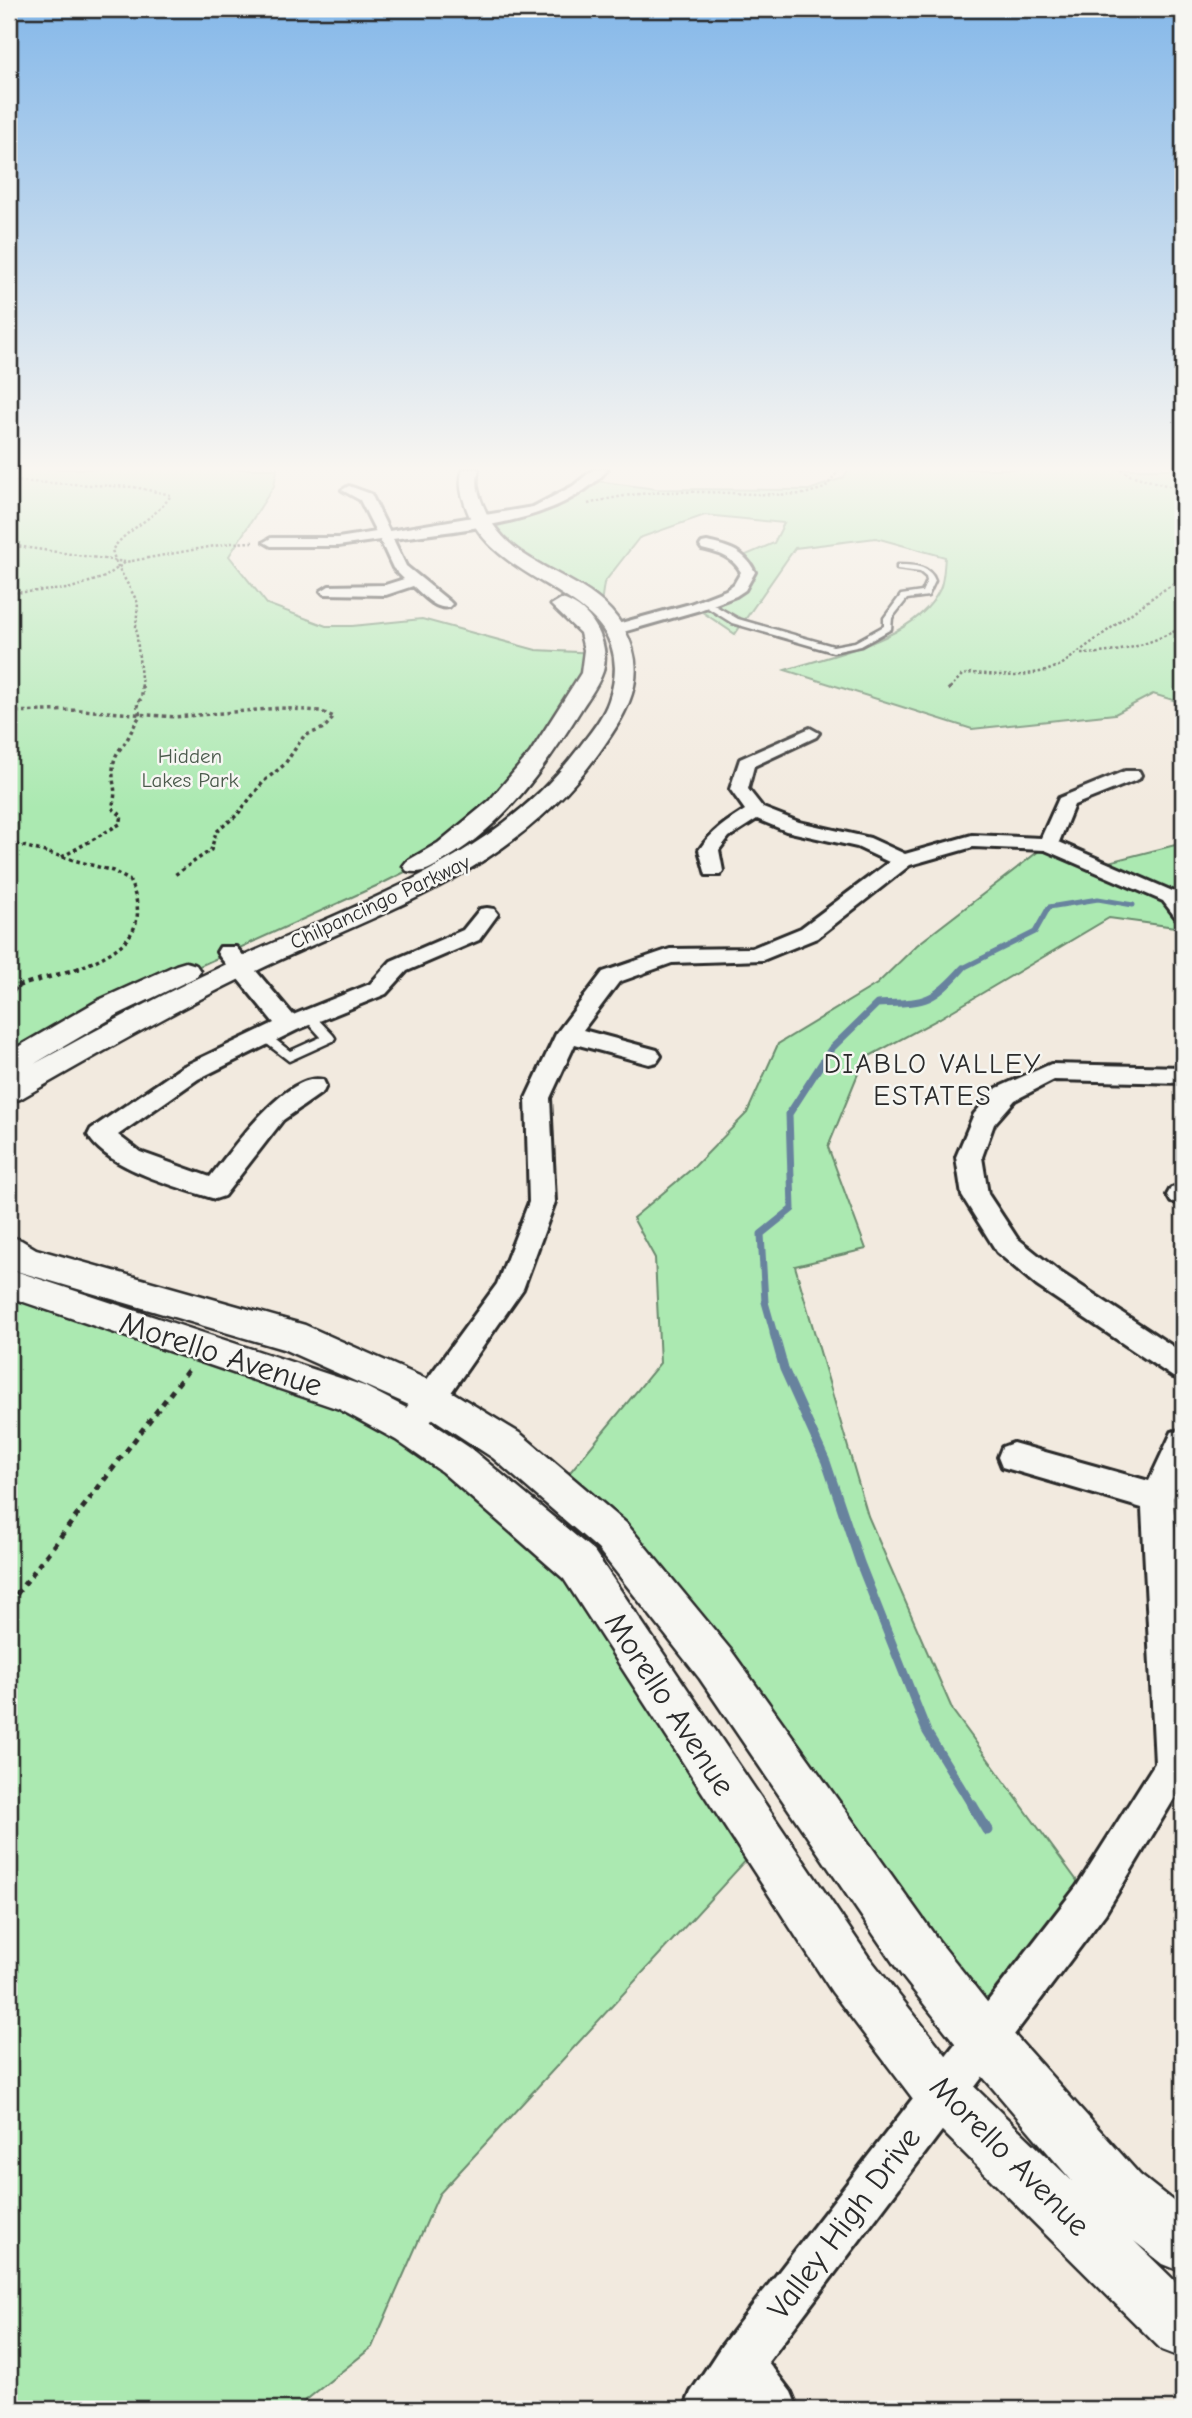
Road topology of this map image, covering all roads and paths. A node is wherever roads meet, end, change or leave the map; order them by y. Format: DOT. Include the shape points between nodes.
graph roads {
  1 [pos="90,582"];
  2 [pos="126,582"];
  3 [pos="410,582"];
  4 [pos="418,582"];
  5 [pos="522,582"];
  6 [pos="554,582"];
  7 [pos="743,582"];
  8 [pos="931,582"];
  9 [pos="1178,582"];
  10 [pos="329,591"];
  11 [pos="9,593"];
  12 [pos="704,603"];
  13 [pos="444,604"];
  14 [pos="1183,626"];
  15 [pos="616,629"];
  16 [pos="1078,654"];
  17 [pos="948,690"];
  18 [pos="9,712"];
  19 [pos="140,716"];
  20 [pos="810,733"];
  21 [pos="1132,775"];
  22 [pos="756,812"];
  23 [pos="9,842"];
  24 [pos="1048,844"];
  25 [pos="62,857"];
  26 [pos="903,861"];
  27 [pos="713,871"];
  28 [pos="173,876"];
  29 [pos="1183,913"];
  30 [pos="487,914"];
  31 [pos="234,960"];
  32 [pos="9,986"];
  33 [pos="17,986"];
  34 [pos="9,997"];
  35 [pos="299,1021"];
  36 [pos="568,1034"];
  37 [pos="264,1037"];
  38 [pos="649,1056"];
  39 [pos="9,1065"];
  40 [pos="1183,1075"];
  41 [pos="314,1087"];
  42 [pos="9,1091"];
  43 [pos="9,1248"];
  44 [pos="9,1283"];
  45 [pos="203,1349"];
  46 [pos="1183,1368"];
  47 [pos="420,1413"];
  48 [pos="1183,1442"];
  49 [pos="1013,1457"];
  50 [pos="1157,1498"];
  51 [pos="9,1604"];
  52 [pos="984,2039"];
  53 [pos="942,2093"];
  54 [pos="1183,2244"];
  55 [pos="1183,2329"];
  56 [pos="739,2362"];
  57 [pos="708,2409"];
  58 [pos="774,2409"];
  1 -- 11 [label="path" via="68,589"];
  2 -- 19 [label="path" via="139,608"];
  3 -- 10 [label="street" via="386,590"];
  4 -- 13 [label="street"];
  5 -- 31 [label="street, Chilpancingo Parkway" via="579,617 592,634 597,653 592,673 525,778 493,814 435,857"];
  6 -- 15 [label="street, Chilpancingo Parkway" via="600,610"];
  7 -- 12 [label="street"];
  8 -- 12 [label="lane" via="925,594 904,597 888,618 887,627 858,644 833,649 734,621"];
  9 -- 16 [label="path"];
  12 -- 15 [label="street"];
  14 -- 16 [label="path" via="1114,653"];
  15 -- 31 [label="street, Chilpancingo Parkway" via="624,646 626,678 620,701 563,786 470,861"];
  16 -- 17 [label="path" via="1045,671 1015,676 972,673"];
  18 -- 19 [label="path" via="103,711"];
  19 -- 25 [label="path" via="116,751 113,766 117,792 112,808 122,816 120,824"];
  19 -- 28 [label="path" via="258,709 307,710 334,717 324,728 304,736 284,765 216,832 211,850"];
  20 -- 22 [label="street" via="746,763 739,789"];
  21 -- 24 [label="street" via="1066,802"];
  22 -- 26 [label="street" via="793,827 863,842"];
  22 -- 27 [label="street" via="722,833 709,850"];
  23 -- 25 [label="path"];
  24 -- 26 [label="street" via="972,841"];
  24 -- 29 [label="street" via="1170,897"];
  25 -- 33 [label="path" via="129,880 139,915 123,941 107,954 70,972"];
  26 -- 36 [label="street" via="809,933 755,955 670,956 611,977"];
  30 -- 35 [label="street" via="471,935 399,966 378,989"];
  31 -- 35 [label="street"];
  31 -- 39 [label="street, Chilpancingo Parkway" via="108,1007"];
  31 -- 42 [label="street, Chilpancingo Parkway"];
  32 -- 33 [label="path"];
  33 -- 34 [label="path"];
  35 -- 37 [label="street"];
  35 -- 37 [label="lane" via="328,1038 289,1057"];
  36 -- 38 [label="street"];
  36 -- 47 [label="street" via="538,1098 542,1202 509,1289"];
  37 -- 41 [label="street" via="190,1073 100,1135 131,1160 215,1189 274,1114"];
  40 -- 46 [label="street" via="1051,1072 1006,1094 983,1120 970,1157 975,1196 1007,1245 1047,1278"];
  43 -- 47 [label="street, Morello Avenue" via="25,1260 292,1336"];
  44 -- 45 [label="street, Morello Avenue"];
  45 -- 47 [label="street, Morello Avenue" via="351,1397"];
  45 -- 51 [label="path"];
  47 -- 52 [label="street, Morello Avenue" via="507,1446 612,1536 715,1664 920,1958"];
  47 -- 53 [label="street, Morello Avenue" via="456,1460 579,1564 850,1974"];
  48 -- 50 [label="street"];
  49 -- 50 [label="street"];
  50 -- 52 [label="street, Valley High Drive" via="1172,1767 1091,1900"];
  52 -- 53 [label="street, Valley High Drive"];
  52 -- 54 [label="street, Morello Avenue" via="1120,2195"];
  53 -- 55 [label="street, Morello Avenue"];
  53 -- 56 [label="street, Valley High Drive"];
  56 -- 57 [label="street, Valley High Drive"];
  56 -- 58 [label="street"];
}
